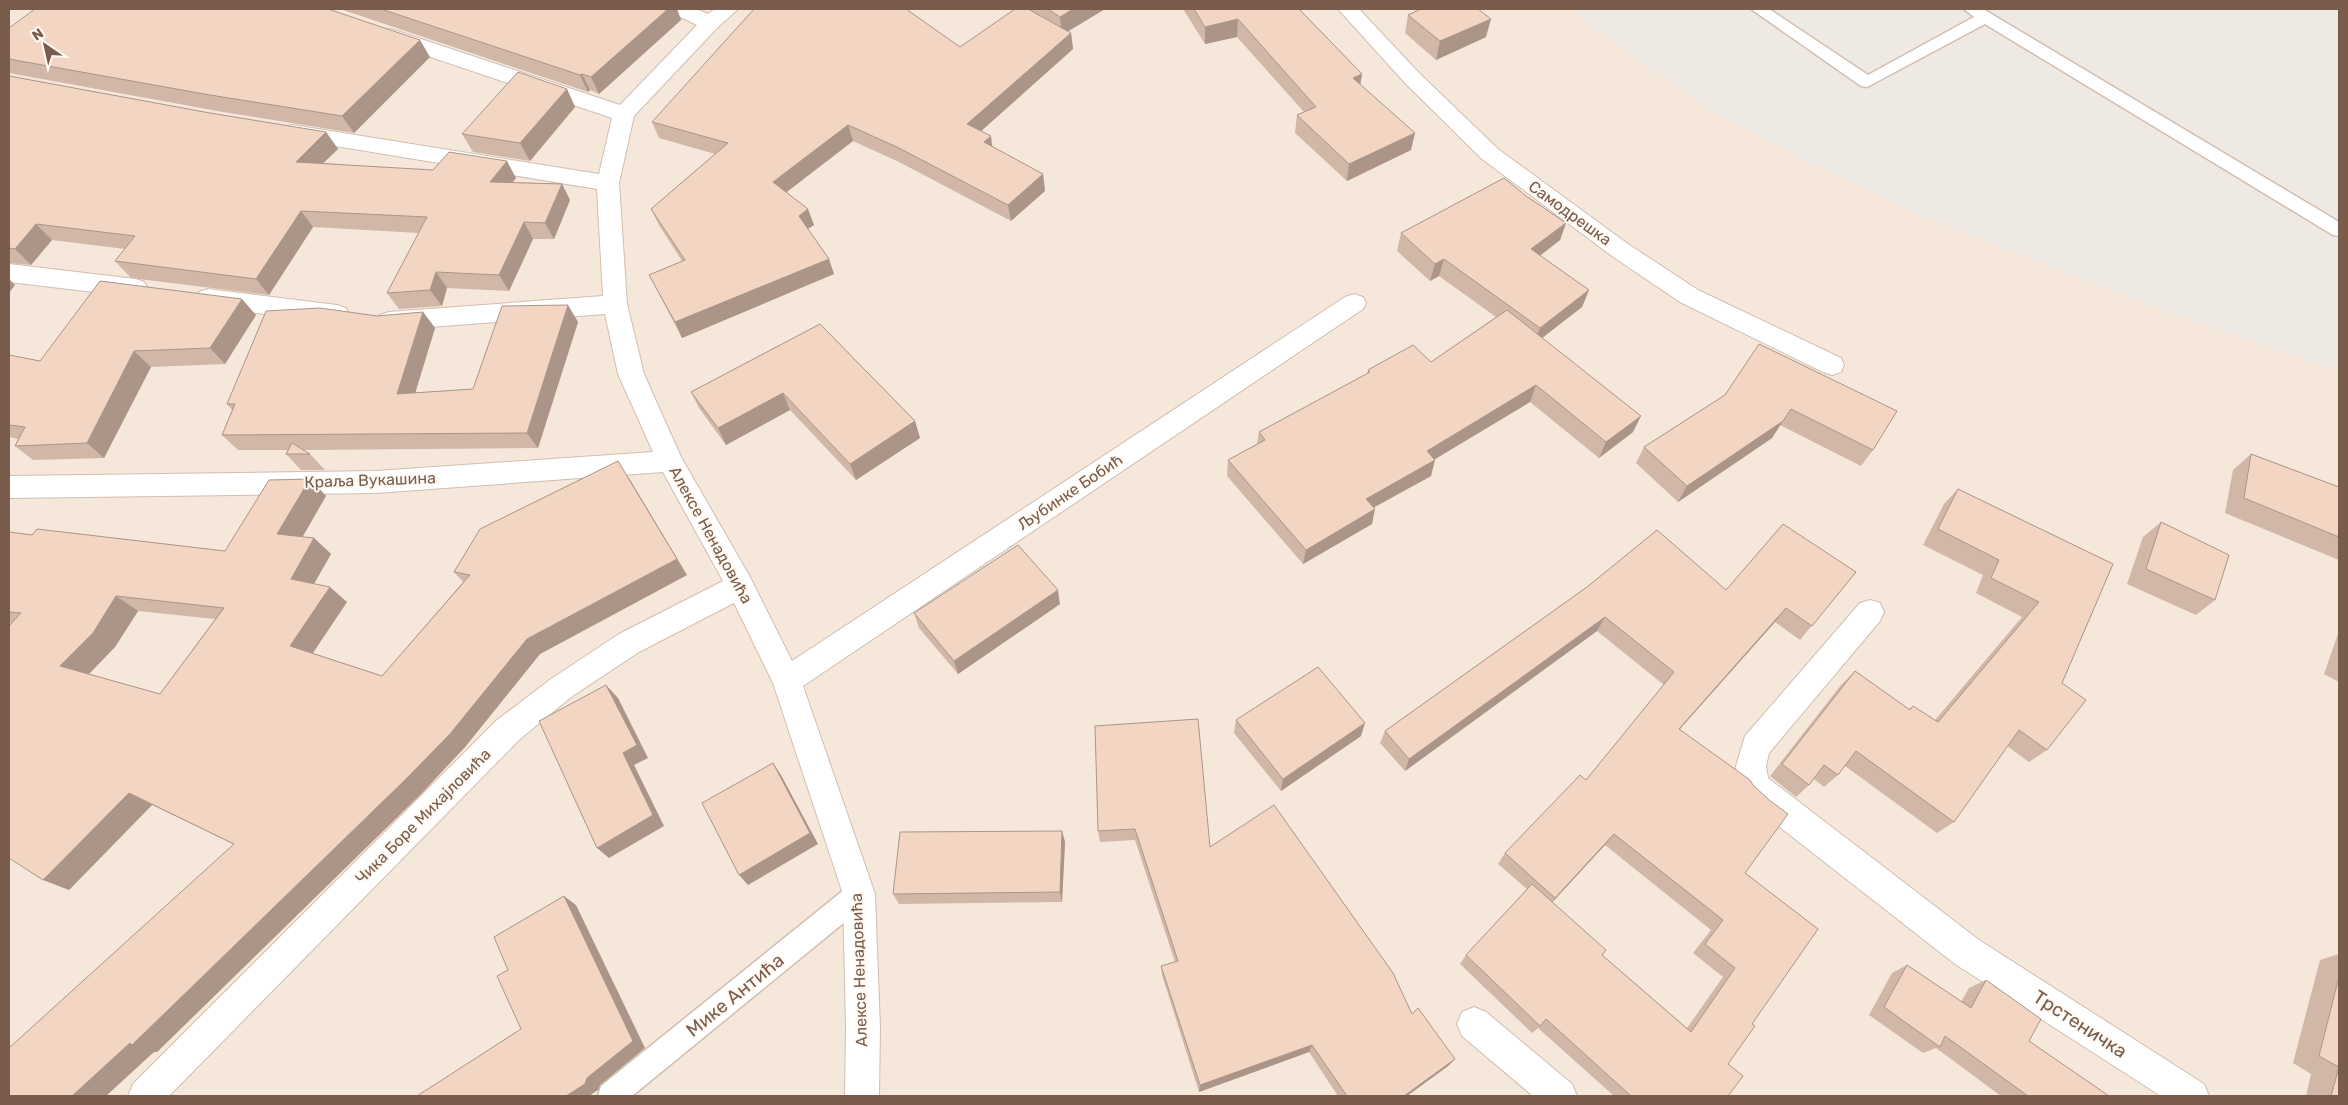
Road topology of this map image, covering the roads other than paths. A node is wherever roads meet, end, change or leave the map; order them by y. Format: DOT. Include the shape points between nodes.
graph roads {
  1 [pos="680,9"];
  2 [pos="1348,9"];
  3 [pos="1759,9"];
  4 [pos="1979,13"];
  5 [pos="719,16"];
  6 [pos="374,30"];
  7 [pos="624,114"];
  8 [pos="272,129"];
  9 [pos="608,183"];
  10 [pos="2339,230"];
  11 [pos="9,273"];
  12 [pos="156,291"];
  13 [pos="185,294"];
  14 [pos="1354,303"];
  15 [pos="615,304"];
  16 [pos="1832,365"];
  17 [pos="670,460"];
  18 [pos="9,487"];
  19 [pos="740,586"];
  20 [pos="1870,612"];
  21 [pos="787,681"];
  22 [pos="859,894"];
  23 [pos="1474,1024"];
  24 [pos="145,1096"];
  25 [pos="611,1096"];
  26 [pos="862,1096"];
  27 [pos="1560,1096"];
  28 [pos="2192,1096"];
  1 -- 5 [label="street"];
  2 -- 16 [label="street, Самодрешка" via="1412,78 1490,154 1620,250 1689,296"];
  3 -- 4 [label="lane" via="1866,82"];
  4 -- 10 [label="lane"];
  5 -- 7 [label="street"];
  6 -- 7 [label="street"];
  7 -- 9 [label="street, Алексе Ненадовића"];
  8 -- 9 [label="street"];
  9 -- 15 [label="street, Алексе Ненадовића"];
  11 -- 12 [label="street"];
  13 -- 15 [label="street" via="389,321"];
  14 -- 21 [label="street, Љубинке Бобић"];
  15 -- 17 [label="street, Алексе Ненадовића" via="631,374"];
  17 -- 18 [label="street, Краља Вукашина" via="376,482"];
  17 -- 19 [label="street, Алексе Ненадовића"];
  19 -- 21 [label="street, Алексе Ненадовића"];
  19 -- 24 [label="street, Чика Боре Михајловића" via="628,643 561,688 508,730"];
  20 -- 28 [label="street, Трстеничка" via="1756,746 1751,766 1753,785 1967,952"];
  21 -- 22 [label="street, Алексе Ненадовића"];
  22 -- 25 [label="lane, Мике Антића"];
  22 -- 26 [label="street, Алексе Ненадовића"];
  23 -- 27 [label="street"];
}
